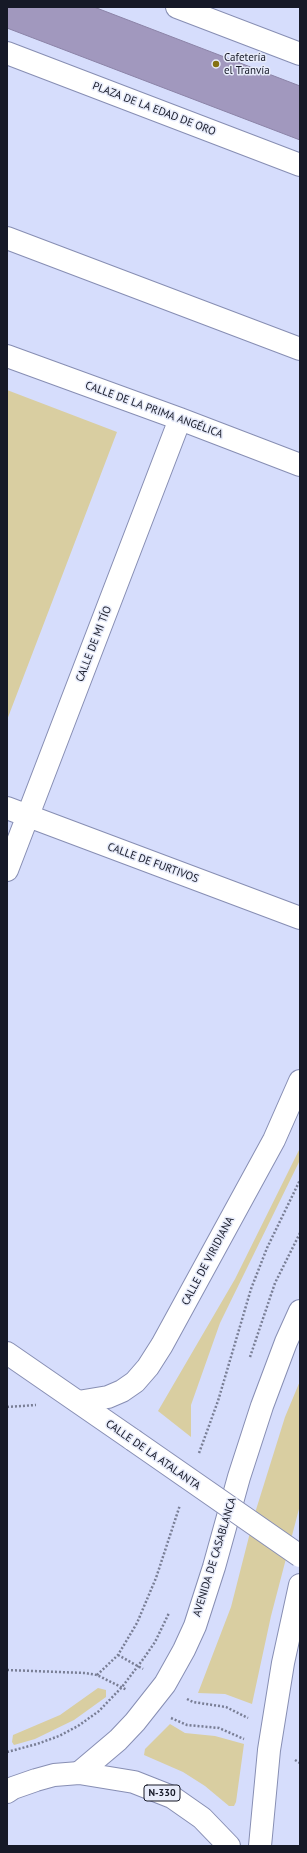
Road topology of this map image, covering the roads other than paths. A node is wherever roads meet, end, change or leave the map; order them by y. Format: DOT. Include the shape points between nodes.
graph roads {
  1 [pos="177,7"];
  2 [pos="7,53"];
  3 [pos="300,54"];
  4 [pos="300,165"];
  5 [pos="7,238"];
  6 [pos="300,349"];
  7 [pos="7,356"];
  8 [pos="180,419"];
  9 [pos="300,465"];
  10 [pos="7,808"];
  11 [pos="28,816"];
  12 [pos="7,870"];
  13 [pos="300,918"];
  14 [pos="300,1080"];
  15 [pos="300,1311"];
  16 [pos="7,1353"];
  17 [pos="78,1402"];
  18 [pos="300,1556"];
  19 [pos="300,1585"];
  20 [pos="79,1773"];
  21 [pos="9,1790"];
  22 [pos="229,1846"];
  23 [pos="260,1846"];
  1 -- 3 [label="main road"];
  2 -- 4 [label="main road, PLAZA DE LA EDAD DE ORO"];
  5 -- 6 [label="main road"];
  7 -- 8 [label="main road, CALLE DE LA PRIMA ANGÉLICA"];
  8 -- 9 [label="main road, CALLE DE LA PRIMA ANGÉLICA"];
  8 -- 11 [label="main road, CALLE DE MI TÍO"];
  10 -- 11 [label="main road, CALLE DE FURTIVOS"];
  11 -- 12 [label="main road, CALLE DE MI TÍO"];
  11 -- 13 [label="main road, CALLE DE FURTIVOS"];
  14 -- 17 [label="main road, CALLE DE VIRIDIANA" via="274,1140 162,1346 148,1367 135,1382 122,1391 108,1397"];
  15 -- 20 [label="main road, AVENIDA DE CASABLANCA" via="262,1406 195,1626 177,1664 165,1684 135,1722"];
  16 -- 17 [label="main road, CALLE DE LA ATALANTA"];
  17 -- 18 [label="main road, CALLE DE LA ATALANTA, bridge"];
  19 -- 23 [label="main road" via="272,1728"];
  20 -- 21 [label="main road, N-330" via="54,1775"];
  20 -- 22 [label="main road, N-330" via="134,1782 172,1797 202,1818"];
}
